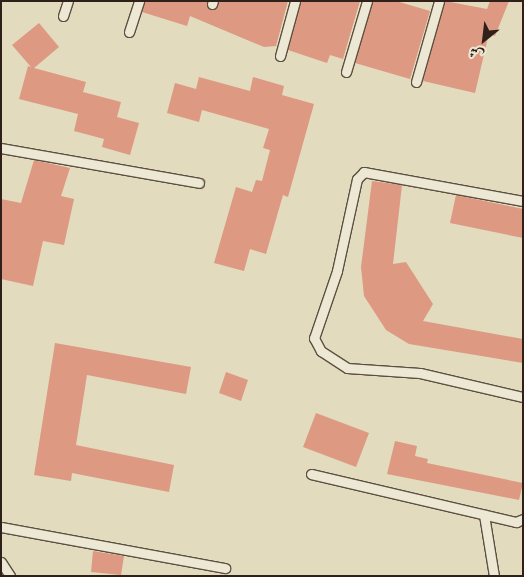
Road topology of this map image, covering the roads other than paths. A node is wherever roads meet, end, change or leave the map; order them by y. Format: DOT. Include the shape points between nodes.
graph roads {
  1 [pos="68,1"];
  2 [pos="139,1"];
  3 [pos="295,1"];
  4 [pos="367,1"];
  5 [pos="439,1"];
  6 [pos="63,16"];
  7 [pos="129,32"];
  8 [pos="280,56"];
  9 [pos="346,72"];
  10 [pos="416,82"];
  11 [pos="1,148"];
  12 [pos="199,183"];
  13 [pos="523,201"];
  14 [pos="523,397"];
  15 [pos="311,474"];
  16 [pos="484,515"];
  17 [pos="523,519"];
  18 [pos="1,526"];
  19 [pos="1,562"];
  20 [pos="225,568"];
  21 [pos="10,576"];
  22 [pos="494,576"];
  1 -- 6 [label="lane"];
  2 -- 7 [label="lane"];
  3 -- 8 [label="lane"];
  4 -- 9 [label="lane"];
  5 -- 10 [label="lane"];
  11 -- 12 [label="lane"];
  13 -- 14 [label="lane" via="364,172 357,179 337,271 314,338 321,351 346,368 420,373"];
  15 -- 16 [label="lane"];
  16 -- 17 [label="lane" via="516,522"];
  16 -- 22 [label="lane"];
  18 -- 20 [label="lane"];
  19 -- 21 [label="lane"];
}
